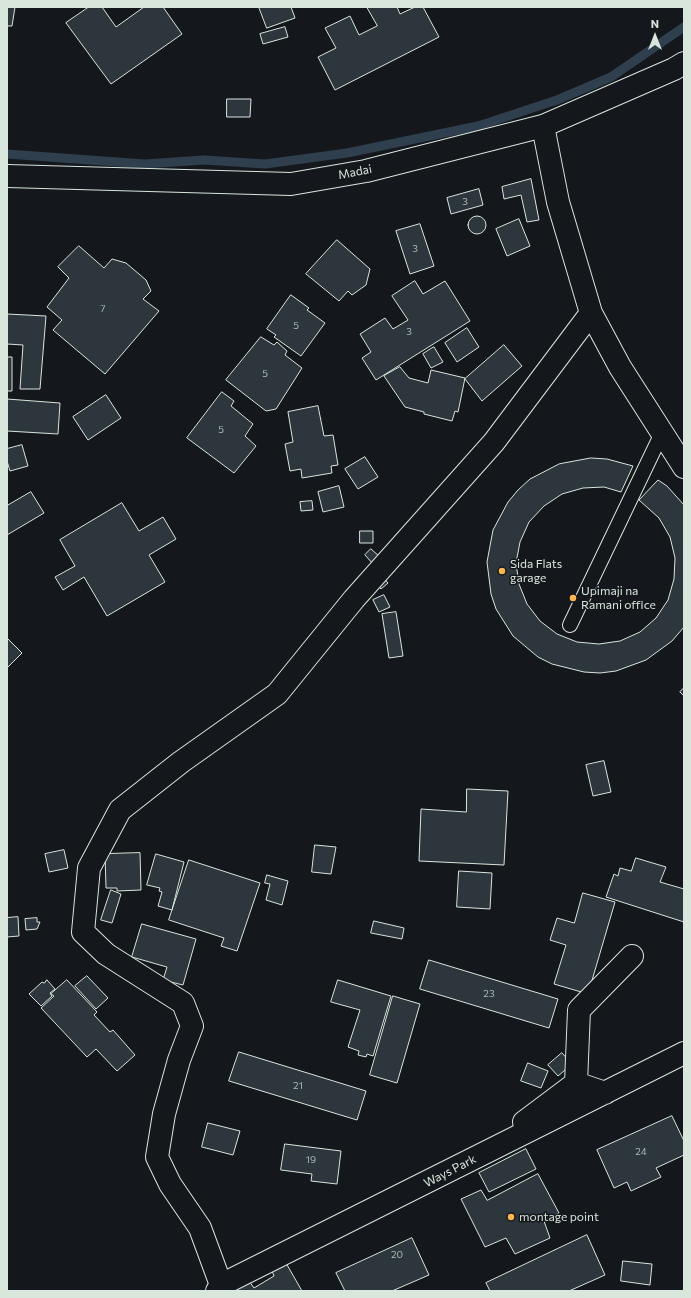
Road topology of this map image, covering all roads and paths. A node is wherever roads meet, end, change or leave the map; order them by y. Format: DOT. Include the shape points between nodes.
graph roads {
  1 [pos="684,63"];
  2 [pos="543,126"];
  3 [pos="7,176"];
  4 [pos="591,313"];
  5 [pos="662,433"];
  6 [pos="684,467"];
  7 [pos="570,625"];
  8 [pos="632,956"];
  9 [pos="684,1053"];
  10 [pos="576,1083"];
  11 [pos="605,1093"];
  12 [pos="479,1156"];
  13 [pos="219,1288"];
  1 -- 2 [label="street, Madai"];
  2 -- 3 [label="street, Madai" via="366,171 291,184"];
  2 -- 4 [label="street" via="558,202"];
  4 -- 5 [label="street" via="620,367"];
  4 -- 13 [label="street" via="494,442 354,599 277,694 181,762 120,810 89,868 82,932 106,954 183,1003 192,1026 179,1060 164,1114 157,1157 170,1184 200,1228"];
  5 -- 6 [label="street"];
  5 -- 7 [label="lane"];
  8 -- 10 [label="street" via="579,1010"];
  9 -- 11 [label="street, Ways Park"];
  10 -- 11 [label="street"];
  10 -- 12 [label="street"];
  11 -- 12 [label="street, Ways Park"];
  12 -- 13 [label="street, Ways Park"];
}
